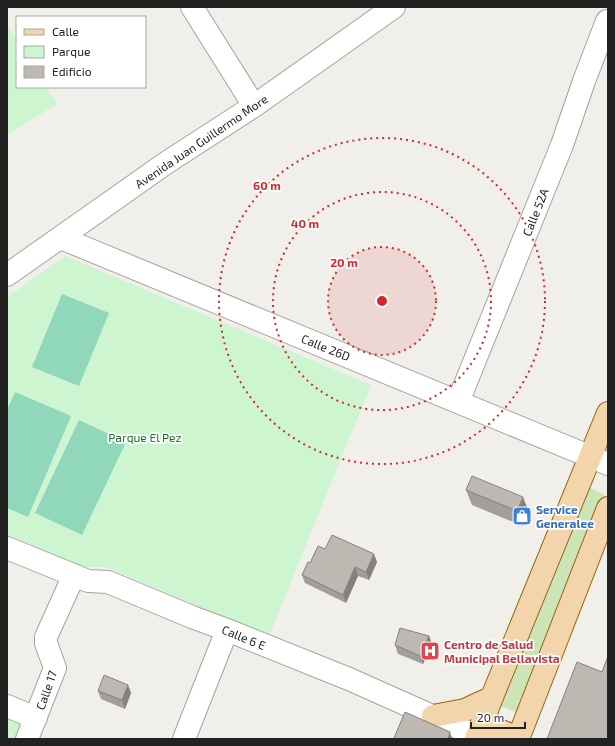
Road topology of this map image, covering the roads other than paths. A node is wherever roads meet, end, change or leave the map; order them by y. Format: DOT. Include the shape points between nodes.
graph roads {
  1 [pos="192,7"];
  2 [pos="384,10"];
  3 [pos="607,21"];
  4 [pos="254,106"];
  5 [pos="61,238"];
  6 [pos="7,275"];
  7 [pos="458,402"];
  8 [pos="608,413"];
  9 [pos="599,460"];
  10 [pos="608,508"];
  11 [pos="7,548"];
  12 [pos="74,575"];
  13 [pos="227,630"];
  14 [pos="491,698"];
  15 [pos="7,706"];
  16 [pos="433,716"];
  17 [pos="36,718"];
  18 [pos="478,733"];
  19 [pos="27,739"];
  20 [pos="184,739"];
  21 [pos="518,739"];
  1 -- 4 [label="street"];
  2 -- 4 [label="street, Avenida Juan Guillermo More"];
  3 -- 7 [label="street, Calle 52A" via="562,145"];
  4 -- 5 [label="street, Avenida Juan Guillermo More" via="166,163"];
  5 -- 6 [label="street, Avenida Juan Guillermo More"];
  5 -- 7 [label="street, Calle 26D"];
  7 -- 9 [label="street, Calle 26D"];
  8 -- 9 [label="main road"];
  9 -- 14 [label="main road"];
  10 -- 21 [label="main road"];
  11 -- 12 [label="street, Calle 6 E"];
  12 -- 13 [label="street, Calle 6 E" via="88,581 108,582"];
  12 -- 17 [label="street, Calle 17" via="46,637 55,668"];
  13 -- 16 [label="street, Calle 6 E"];
  13 -- 20 [label="street"];
  14 -- 16 [label="main road" via="466,710"];
  14 -- 18 [label="main road"];
  15 -- 17 [label="street"];
  16 -- 18 [label="street, Calle 6 E"];
  17 -- 19 [label="street, Calle 17"];
  18 -- 21 [label="main road"];
}
